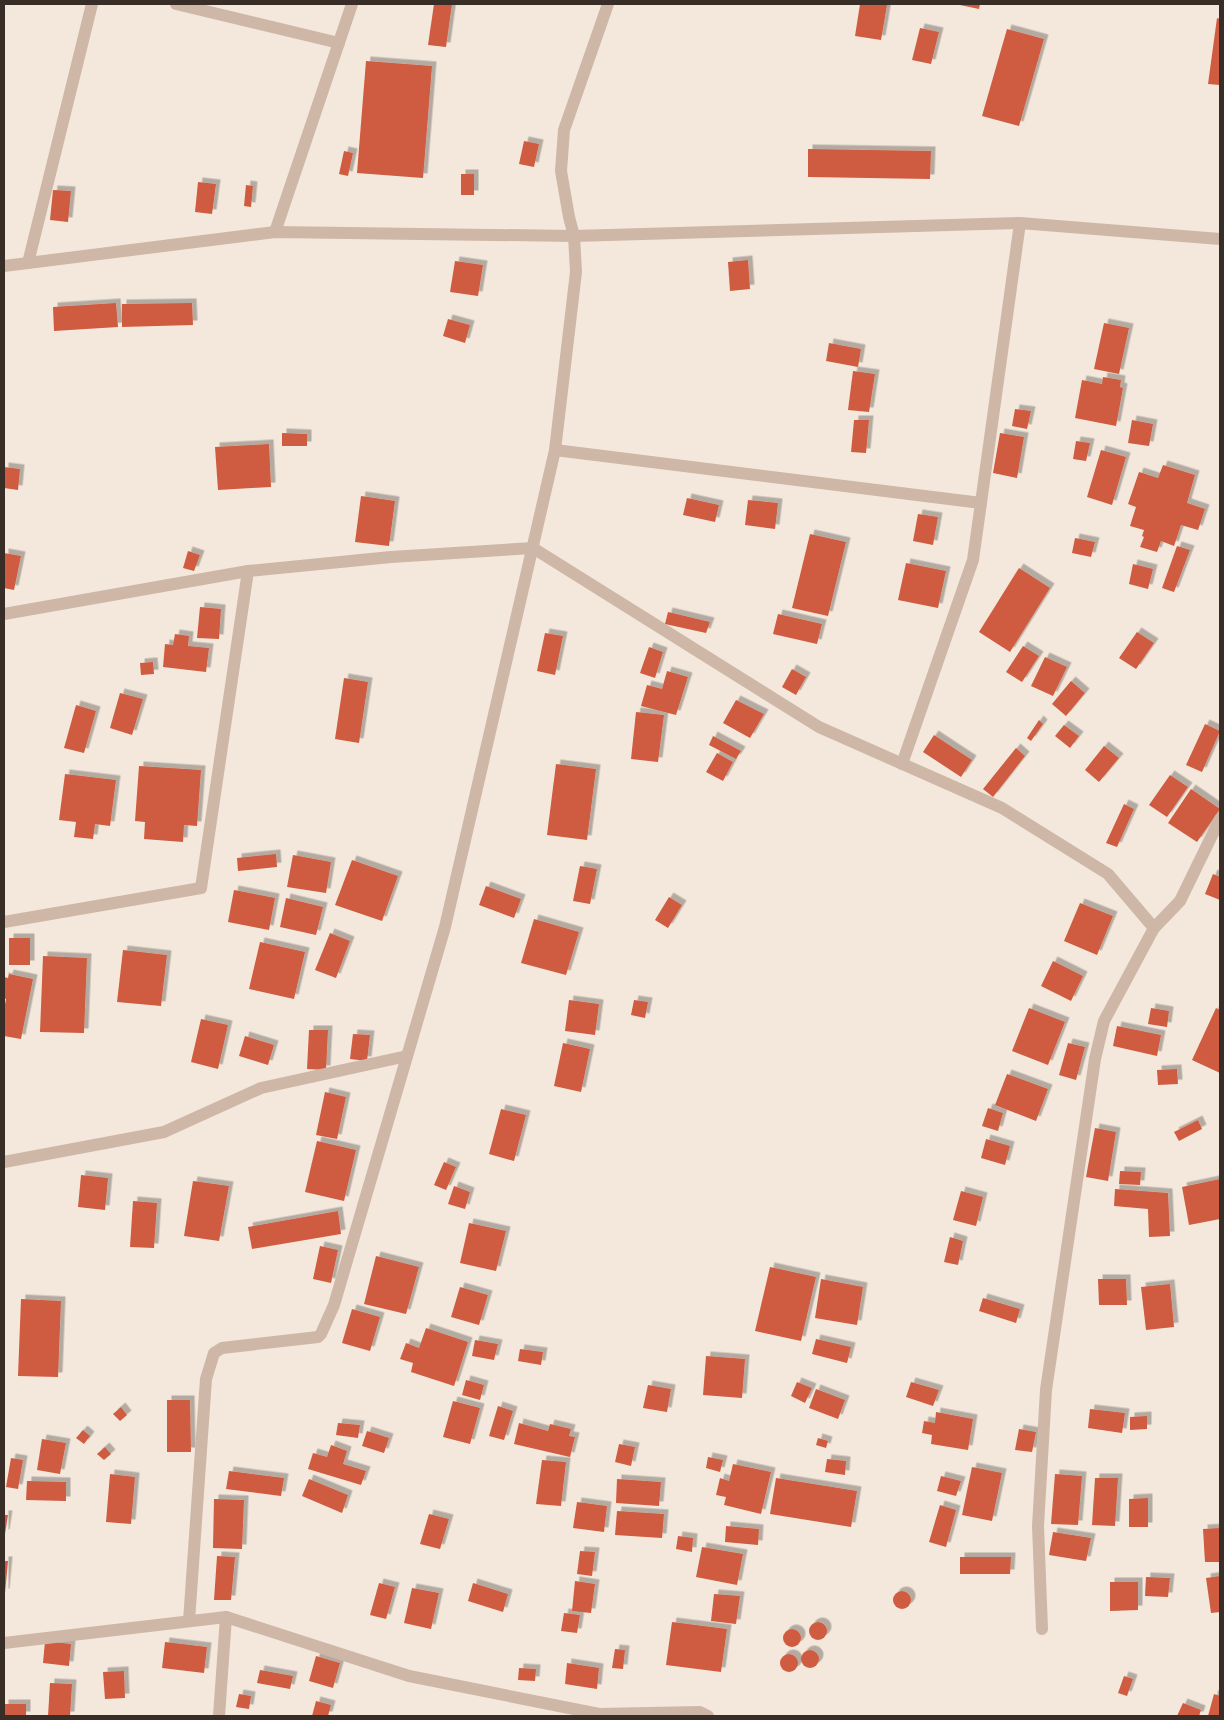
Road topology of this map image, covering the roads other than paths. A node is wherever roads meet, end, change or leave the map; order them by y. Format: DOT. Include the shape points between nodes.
graph roads {
  1 [pos="92,4"];
  2 [pos="176,4"];
  3 [pos="352,4"];
  4 [pos="608,4"];
  5 [pos="339,43"];
  6 [pos="1020,222"];
  7 [pos="275,232"];
  8 [pos="574,236"];
  9 [pos="1220,239"];
  10 [pos="28,263"];
  11 [pos="4,266"];
  12 [pos="556,450"];
  13 [pos="981,503"];
  14 [pos="533,548"];
  15 [pos="248,571"];
  16 [pos="4,614"];
  17 [pos="902,764"];
  18 [pos="1220,819"];
  19 [pos="4,922"];
  20 [pos="1154,928"];
  21 [pos="407,1056"];
  22 [pos="4,1162"];
  23 [pos="226,1617"];
  24 [pos="189,1621"];
  25 [pos="1042,1629"];
  26 [pos="4,1642"];
  27 [pos="599,1715"];
  28 [pos="220,1716"];
  29 [pos="708,1716"];
  1 -- 10 [label="street"];
  2 -- 5 [label="street"];
  3 -- 5 [label="street"];
  4 -- 8 [label="street" via="564,130 561,171"];
  5 -- 7 [label="street"];
  6 -- 8 [label="street"];
  6 -- 9 [label="street"];
  6 -- 13 [label="street"];
  7 -- 8 [label="street"];
  7 -- 10 [label="street"];
  8 -- 12 [label="street" via="576,272"];
  10 -- 11 [label="street"];
  12 -- 13 [label="street"];
  12 -- 14 [label="street"];
  13 -- 17 [label="street" via="973,560"];
  14 -- 15 [label="street"];
  14 -- 17 [label="street" via="819,727"];
  14 -- 21 [label="street" via="445,927"];
  15 -- 16 [label="street"];
  15 -- 19 [label="street" via="201,888"];
  17 -- 20 [label="street" via="1002,808 1108,874"];
  18 -- 20 [label="street" via="1180,901"];
  20 -- 25 [label="street" via="1104,1021 1095,1059 1046,1390 1038,1526"];
  21 -- 22 [label="street" via="261,1088 164,1132"];
  21 -- 24 [label="street" via="334,1305 321,1334 318,1337 222,1348 214,1353 206,1379"];
  23 -- 24 [label="street"];
  23 -- 27 [label="street" via="409,1676"];
  23 -- 28 [label="street"];
  24 -- 26 [label="street"];
  27 -- 29 [label="street" via="700,1712"];
}
